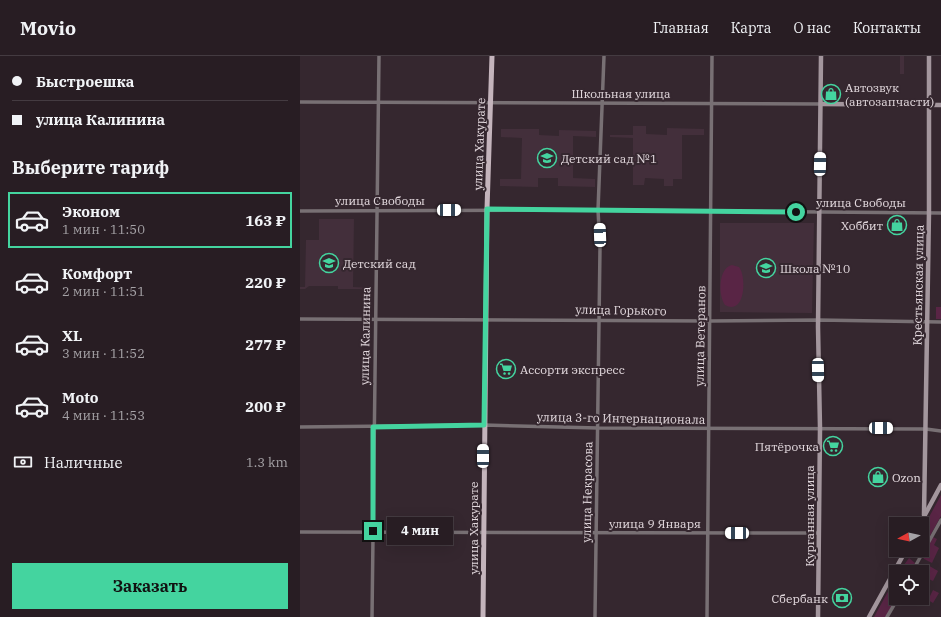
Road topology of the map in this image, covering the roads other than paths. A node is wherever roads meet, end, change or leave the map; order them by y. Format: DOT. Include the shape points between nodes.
graph roads {
  1 [pos="379,56"];
  2 [pos="492,56"];
  3 [pos="604,56"];
  4 [pos="712,56"];
  5 [pos="821,56"];
  6 [pos="929,56"];
  7 [pos="300,102"];
  8 [pos="378,102"];
  9 [pos="490,102"];
  10 [pos="603,103"];
  11 [pos="712,104"];
  12 [pos="821,104"];
  13 [pos="929,105"];
  14 [pos="941,105"];
  15 [pos="487,209"];
  16 [pos="598,210"];
  17 [pos="300,211"];
  18 [pos="376,211"];
  19 [pos="711,211"];
  20 [pos="819,212"];
  21 [pos="929,212"];
  22 [pos="941,212"];
  23 [pos="300,319"];
  24 [pos="485,319"];
  25 [pos="375,320"];
  26 [pos="599,320"];
  27 [pos="818,320"];
  28 [pos="710,322"];
  29 [pos="927,322"];
  30 [pos="941,322"];
  31 [pos="484,425"];
  32 [pos="300,427"];
  33 [pos="373,427"];
  34 [pos="598,428"];
  35 [pos="709,428"];
  36 [pos="820,428"];
  37 [pos="926,429"];
  38 [pos="941,431"];
  39 [pos="941,485"];
  40 [pos="924,515"];
  41 [pos="941,520"];
  42 [pos="373,531"];
  43 [pos="300,532"];
  44 [pos="483,532"];
  45 [pos="596,532"];
  46 [pos="707,533"];
  47 [pos="819,533"];
  48 [pos="902,557"];
  49 [pos="916,565"];
  50 [pos="894,605"];
  51 [pos="372,617"];
  52 [pos="483,617"];
  53 [pos="595,617"];
  54 [pos="707,617"];
  55 [pos="818,617"];
  56 [pos="869,617"];
  57 [pos="888,617"];
  1 -- 8 [label="street, улица Калинина"];
  2 -- 9 [label="main road, улица Хакурате"];
  3 -- 10 [label="street, улица Некрасова"];
  4 -- 11 [label="street, улица Ветеранов"];
  5 -- 12 [label="street, Курганная улица"];
  6 -- 13 [label="street, Крестьянская улица"];
  7 -- 8 [label="street, Школьная улица"];
  8 -- 9 [label="street, Школьная улица"];
  8 -- 18 [label="street, улица Калинина"];
  9 -- 10 [label="street, Школьная улица"];
  9 -- 15 [label="main road, улица Хакурате"];
  10 -- 11 [label="street, Школьная улица"];
  10 -- 16 [label="street, улица Некрасова"];
  11 -- 12 [label="street, Школьная улица"];
  11 -- 19 [label="street, улица Ветеранов"];
  12 -- 13 [label="street, Школьная улица"];
  12 -- 20 [label="street, Курганная улица"];
  13 -- 14 [label="street, Школьная улица"];
  13 -- 21 [label="street, Крестьянская улица"];
  15 -- 16 [label="street, улица Свободы"];
  15 -- 18 [label="street, улица Свободы"];
  15 -- 24 [label="main road, улица Хакурате"];
  16 -- 19 [label="street, улица Свободы"];
  16 -- 26 [label="street, улица Некрасова"];
  17 -- 18 [label="street, улица Свободы"];
  18 -- 25 [label="street, улица Калинина"];
  19 -- 20 [label="street, улица Свободы"];
  19 -- 28 [label="street, улица Ветеранов"];
  20 -- 21 [label="street, улица Свободы"];
  20 -- 27 [label="street, Курганная улица"];
  21 -- 22 [label="street, улица Свободы"];
  21 -- 29 [label="street, Крестьянская улица"];
  23 -- 25 [label="street, улица Горького"];
  24 -- 25 [label="street, улица Горького"];
  24 -- 26 [label="street, улица Горького"];
  24 -- 31 [label="main road, улица Хакурате"];
  25 -- 33 [label="street, улица Калинина"];
  26 -- 28 [label="street, улица Горького"];
  26 -- 34 [label="street, улица Некрасова"];
  27 -- 28 [label="street, улица Горького"];
  27 -- 29 [label="street, улица Горького"];
  27 -- 36 [label="street, Курганная улица"];
  28 -- 35 [label="street, улица Ветеранов"];
  29 -- 30 [label="street, улица Горького"];
  29 -- 37 [label="street, Крестьянская улица"];
  31 -- 33 [label="street, улица 3-го Интернационала"];
  31 -- 34 [label="street, улица 3-го Интернационала"];
  31 -- 44 [label="main road, улица Хакурате"];
  32 -- 33 [label="street, улица 3-го Интернационала"];
  33 -- 42 [label="street, улица Калинина"];
  34 -- 35 [label="street, улица 3-го Интернационала"];
  34 -- 45 [label="street, улица Некрасова"];
  35 -- 36 [label="street, улица 3-го Интернационала"];
  35 -- 46 [label="street, улица Ветеранов"];
  36 -- 37 [label="street, улица 3-го Интернационала"];
  36 -- 47 [label="street, Курганная улица"];
  37 -- 38 [label="street, улица 3-го Интернационала"];
  37 -- 40 [label="street, Крестьянская улица"];
  39 -- 40 [label="street"];
  41 -- 49 [label="street"];
  42 -- 43 [label="street, улица 9 Января"];
  42 -- 44 [label="street, улица 9 Января"];
  42 -- 51 [label="street, улица Калинина"];
  44 -- 45 [label="street, улица 9 Января"];
  44 -- 52 [label="main road, улица Хакурате"];
  45 -- 46 [label="street, улица 9 Января"];
  45 -- 53 [label="street, улица Некрасова"];
  46 -- 47 [label="street, улица 9 Января"];
  46 -- 54 [label="street, улица Ветеранов"];
  47 -- 55 [label="street, Курганная улица"];
  48 -- 56 [label="street"];
  50 -- 57 [label="street"];
}
